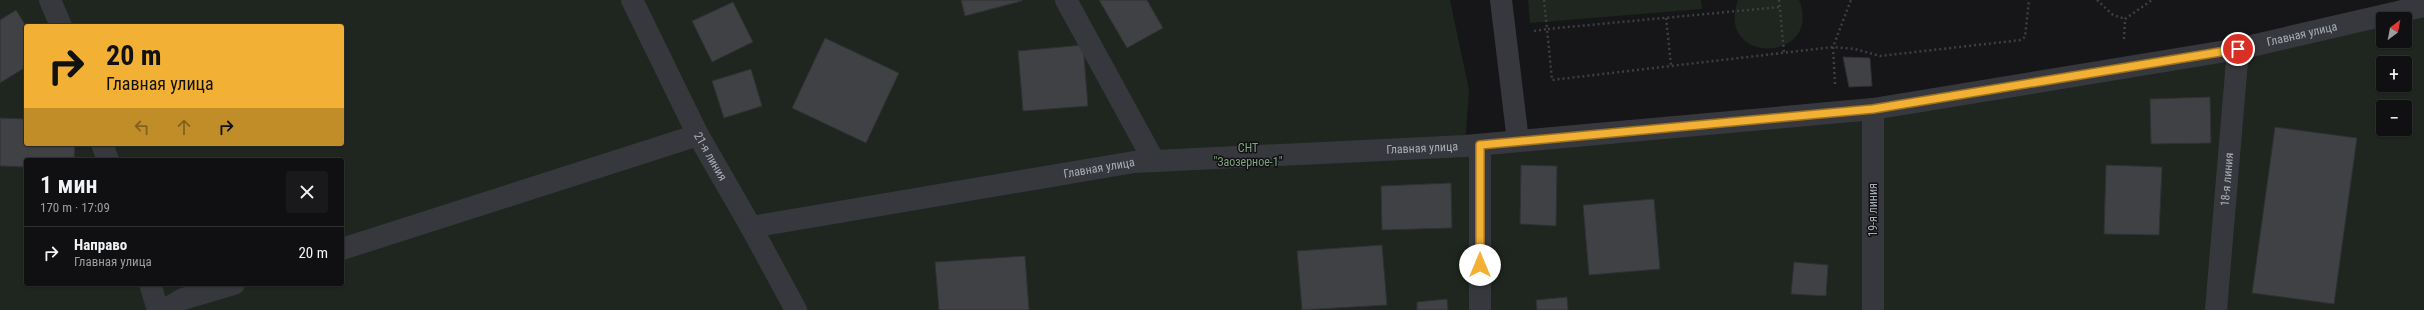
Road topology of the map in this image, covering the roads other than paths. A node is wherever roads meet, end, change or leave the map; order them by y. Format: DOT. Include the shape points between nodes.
graph roads {
  1 [pos="50,0"];
  2 [pos="632,0"];
  3 [pos="1066,0"];
  4 [pos="1502,0"];
  5 [pos="2424,6"];
  6 [pos="60,24"];
  7 [pos="2238,49"];
  8 [pos="1873,109"];
  9 [pos="698,135"];
  10 [pos="1518,141"];
  11 [pos="1480,145"];
  12 [pos="103,146"];
  13 [pos="107,158"];
  14 [pos="1154,161"];
  15 [pos="751,226"];
  16 [pos="344,248"];
  17 [pos="151,286"];
  18 [pos="231,286"];
  19 [pos="201,303"];
  20 [pos="158,310"];
  21 [pos="164,310"];
  22 [pos="796,310"];
  23 [pos="1480,310"];
  24 [pos="1873,310"];
  25 [pos="2216,310"];
  1 -- 6 [label="street"];
  2 -- 9 [label="street, 21-я линия"];
  3 -- 14 [label="street"];
  4 -- 10 [label="street"];
  5 -- 7 [label="street, Главная улица"];
  7 -- 8 [label="street, Главная улица"];
  7 -- 25 [label="street, 18-я линия"];
  8 -- 10 [label="street, Главная улица"];
  8 -- 24 [label="street, 19-я линия"];
  9 -- 15 [label="street, 21-я линия"];
  9 -- 16 [label="street"];
  10 -- 11 [label="street, Главная улица"];
  11 -- 14 [label="street, Главная улица"];
  11 -- 23 [label="street"];
  12 -- 13 [label="street"];
  14 -- 15 [label="street, Главная улица" via="1134,162"];
  15 -- 22 [label="street, 21-я линия"];
  17 -- 20 [label="street"];
  18 -- 19 [label="street"];
  19 -- 21 [label="street" via="183,299"];
}
